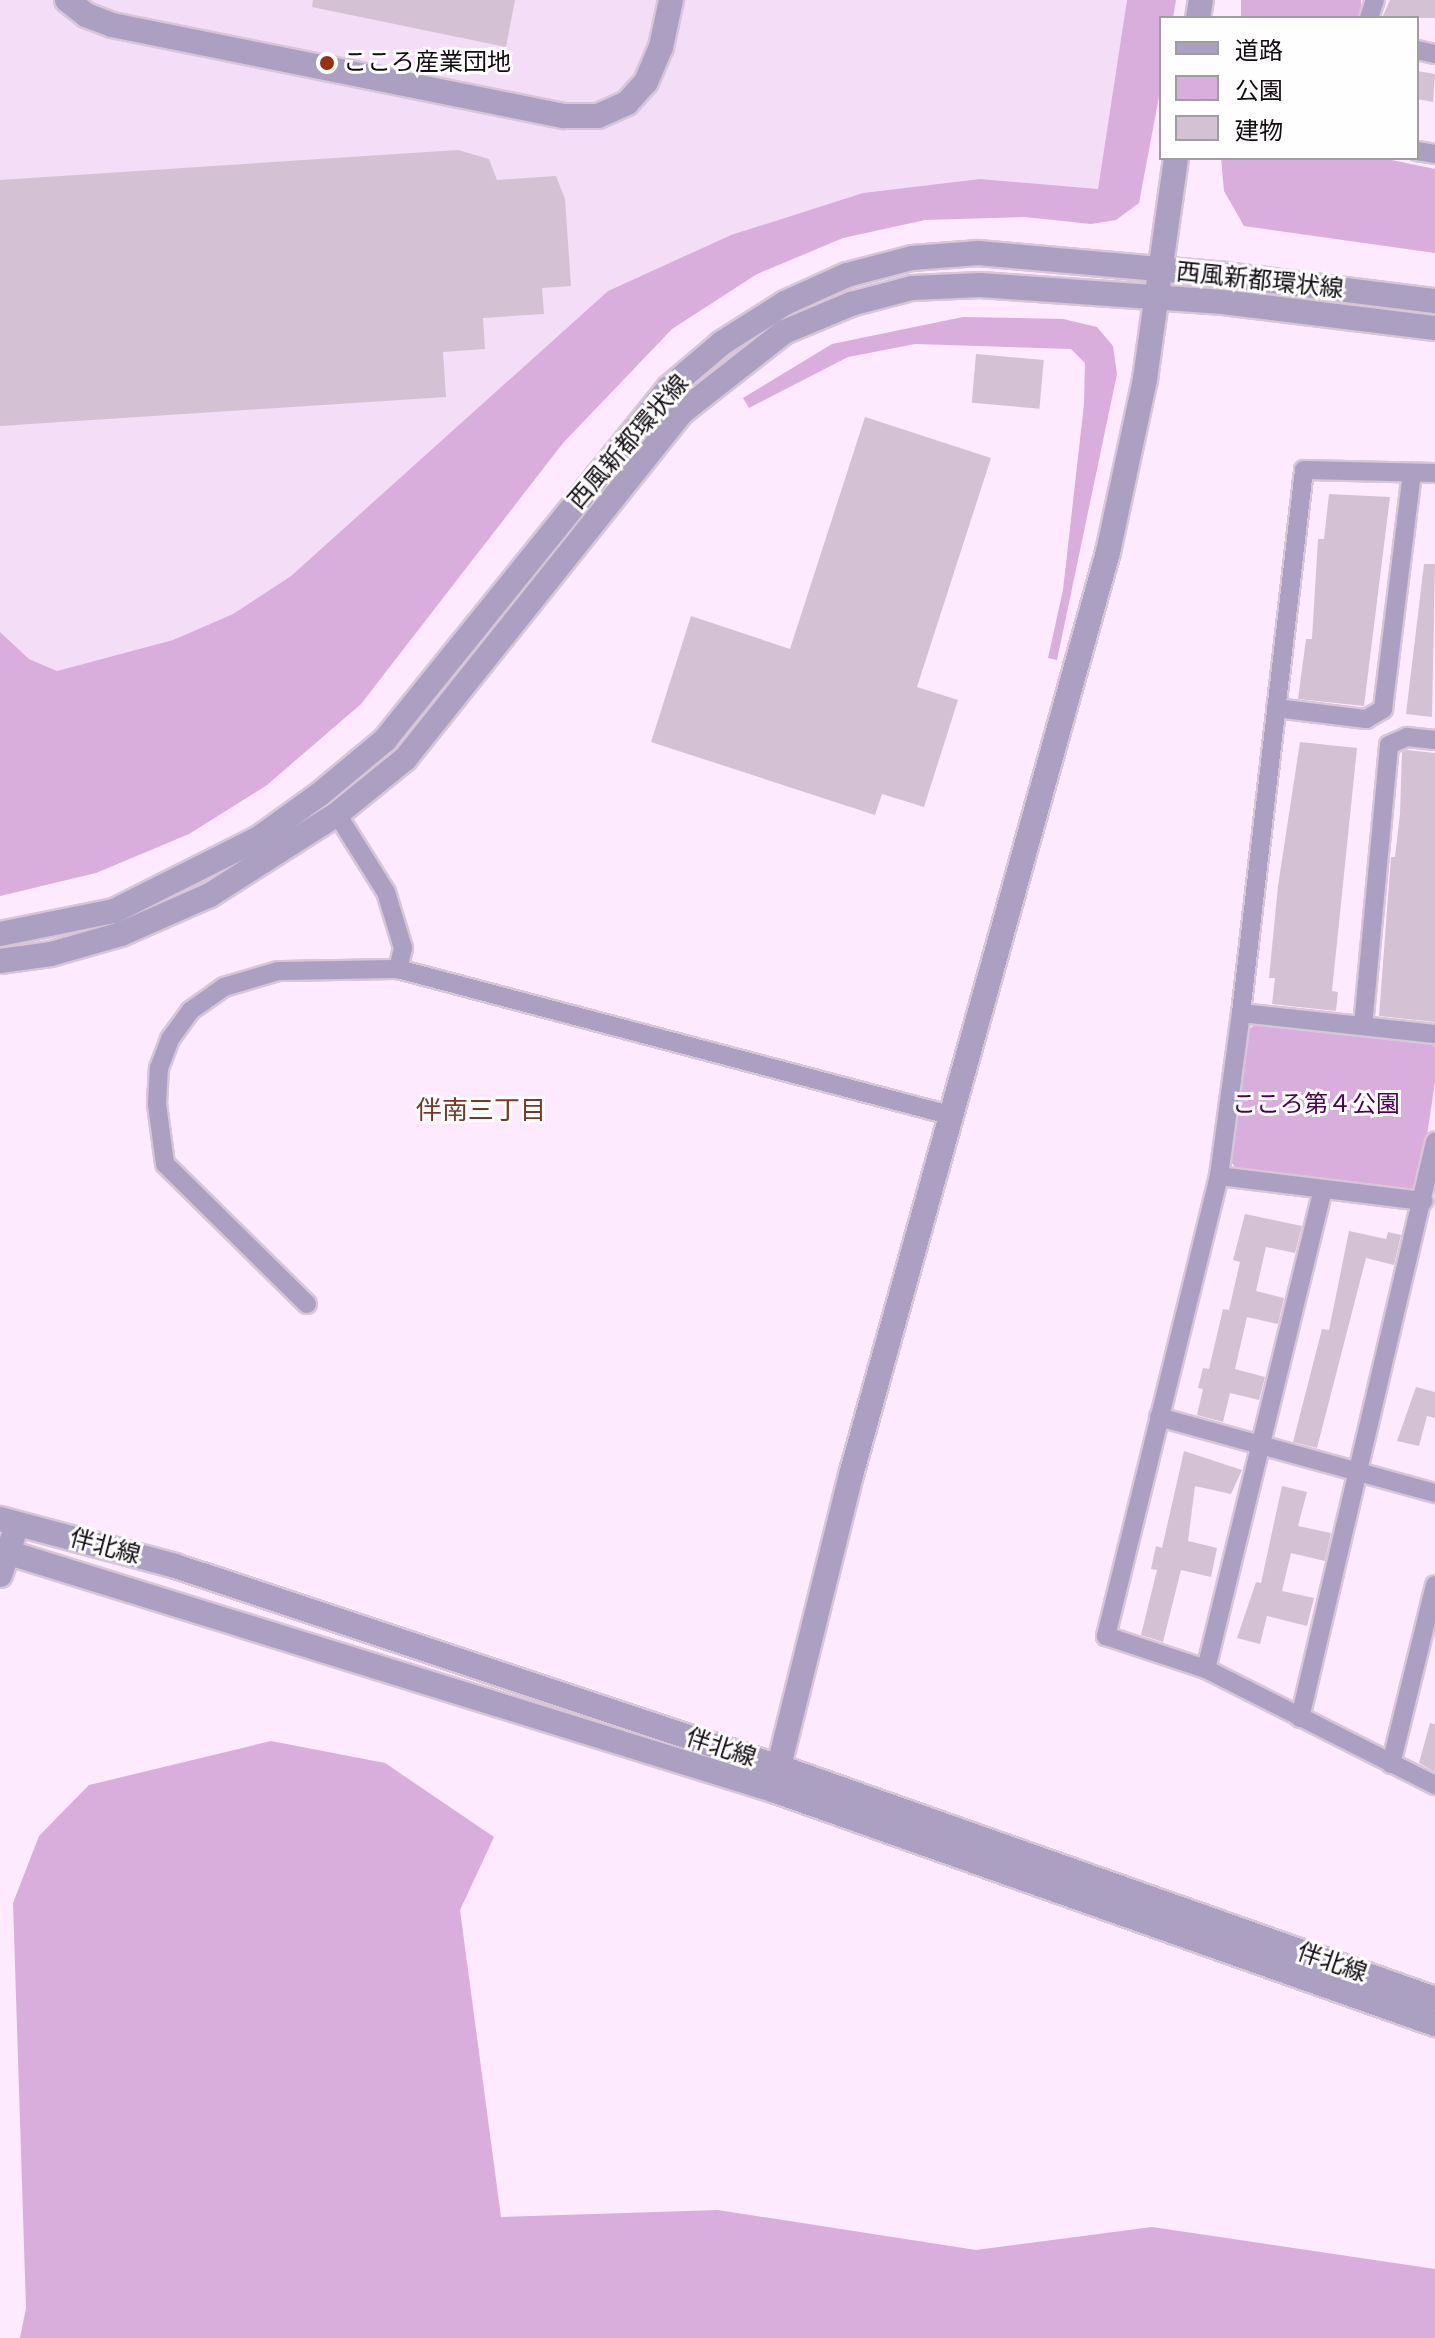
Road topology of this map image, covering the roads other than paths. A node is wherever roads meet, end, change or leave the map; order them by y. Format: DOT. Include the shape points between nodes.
graph roads {
  1 [pos="67,0"];
  2 [pos="671,0"];
  3 [pos="1176,160"];
  4 [pos="1158,270"];
  5 [pos="1155,296"];
  6 [pos="1435,301"];
  7 [pos="1435,328"];
  8 [pos="1412,473"];
  9 [pos="1435,473"];
  10 [pos="1276,708"];
  11 [pos="1435,740"];
  12 [pos="337,814"];
  13 [pos="0,934"];
  14 [pos="0,961"];
  15 [pos="398,969"];
  16 [pos="1241,1013"];
  17 [pos="1363,1026"];
  18 [pos="1435,1034"];
  19 [pos="953,1116"];
  20 [pos="1435,1142"];
  21 [pos="1219,1176"];
  22 [pos="1323,1190"];
  23 [pos="1423,1201"];
  24 [pos="1426,1237"];
  25 [pos="307,1304"];
  26 [pos="1159,1417"];
  27 [pos="1262,1444"];
  28 [pos="1358,1472"];
  29 [pos="1435,1493"];
  30 [pos="9,1521"];
  31 [pos="3,1559"];
  32 [pos="1435,1585"];
  33 [pos="1206,1669"];
  34 [pos="1300,1718"];
  35 [pos="1391,1764"];
  36 [pos="776,1779"];
  37 [pos="1435,1785"];
  38 [pos="1435,1999"];
  39 [pos="1435,2024"];
  1 -- 2 [label="street" via="112,25 564,116 598,116 627,103 646,82 661,47"];
  3 -- 4 [label="street"];
  4 -- 5 [label="street"];
  4 -- 6 [label="street, 西風新都環状線"];
  4 -- 13 [label="street, 西風新都環状線" via="979,253 912,258 847,275 785,303 722,343 669,388 385,740 320,794 259,838 114,911"];
  5 -- 7 [label="street, 西風新都環状線"];
  5 -- 12 [label="street, 西風新都環状線" via="980,285 912,288 851,304 784,332 682,412 405,759"];
  5 -- 19 [label="street" via="1145,379 1108,552"];
  8 -- 9 [label="street"];
  8 -- 10 [label="street" via="1304,470"];
  8 -- 10 [label="street" via="1383,709 1366,719"];
  10 -- 16 [label="street"];
  11 -- 17 [label="street" via="1407,737 1389,745"];
  12 -- 14 [label="street, 西風新都環状線" via="197,901 121,934 51,954"];
  12 -- 15 [label="street" via="386,892 403,948"];
  15 -- 19 [label="street"];
  15 -- 25 [label="street" via="278,971 224,987 190,1011 170,1039 159,1068 157,1104 165,1164"];
  16 -- 17 [label="street"];
  16 -- 21 [label="street"];
  17 -- 18 [label="street"];
  19 -- 36 [label="street" via="851,1475"];
  20 -- 23 [label="street"];
  21 -- 22 [label="street"];
  21 -- 26 [label="street"];
  22 -- 23 [label="street"];
  22 -- 27 [label="street"];
  23 -- 24 [label="street"];
  24 -- 28 [label="street"];
  26 -- 27 [label="street"];
  26 -- 33 [label="street" via="1106,1636"];
  27 -- 28 [label="street"];
  27 -- 33 [label="street"];
  28 -- 29 [label="street"];
  28 -- 34 [label="street"];
  30 -- 31 [label="street"];
  30 -- 36 [label="street, 伴北線" via="175,1566"];
  31 -- 36 [label="street, 伴北線"];
  32 -- 35 [label="street"];
  33 -- 34 [label="street"];
  34 -- 35 [label="street"];
  35 -- 37 [label="street"];
  36 -- 38 [label="street, 伴北線"];
  36 -- 39 [label="street, 伴北線"];
}
